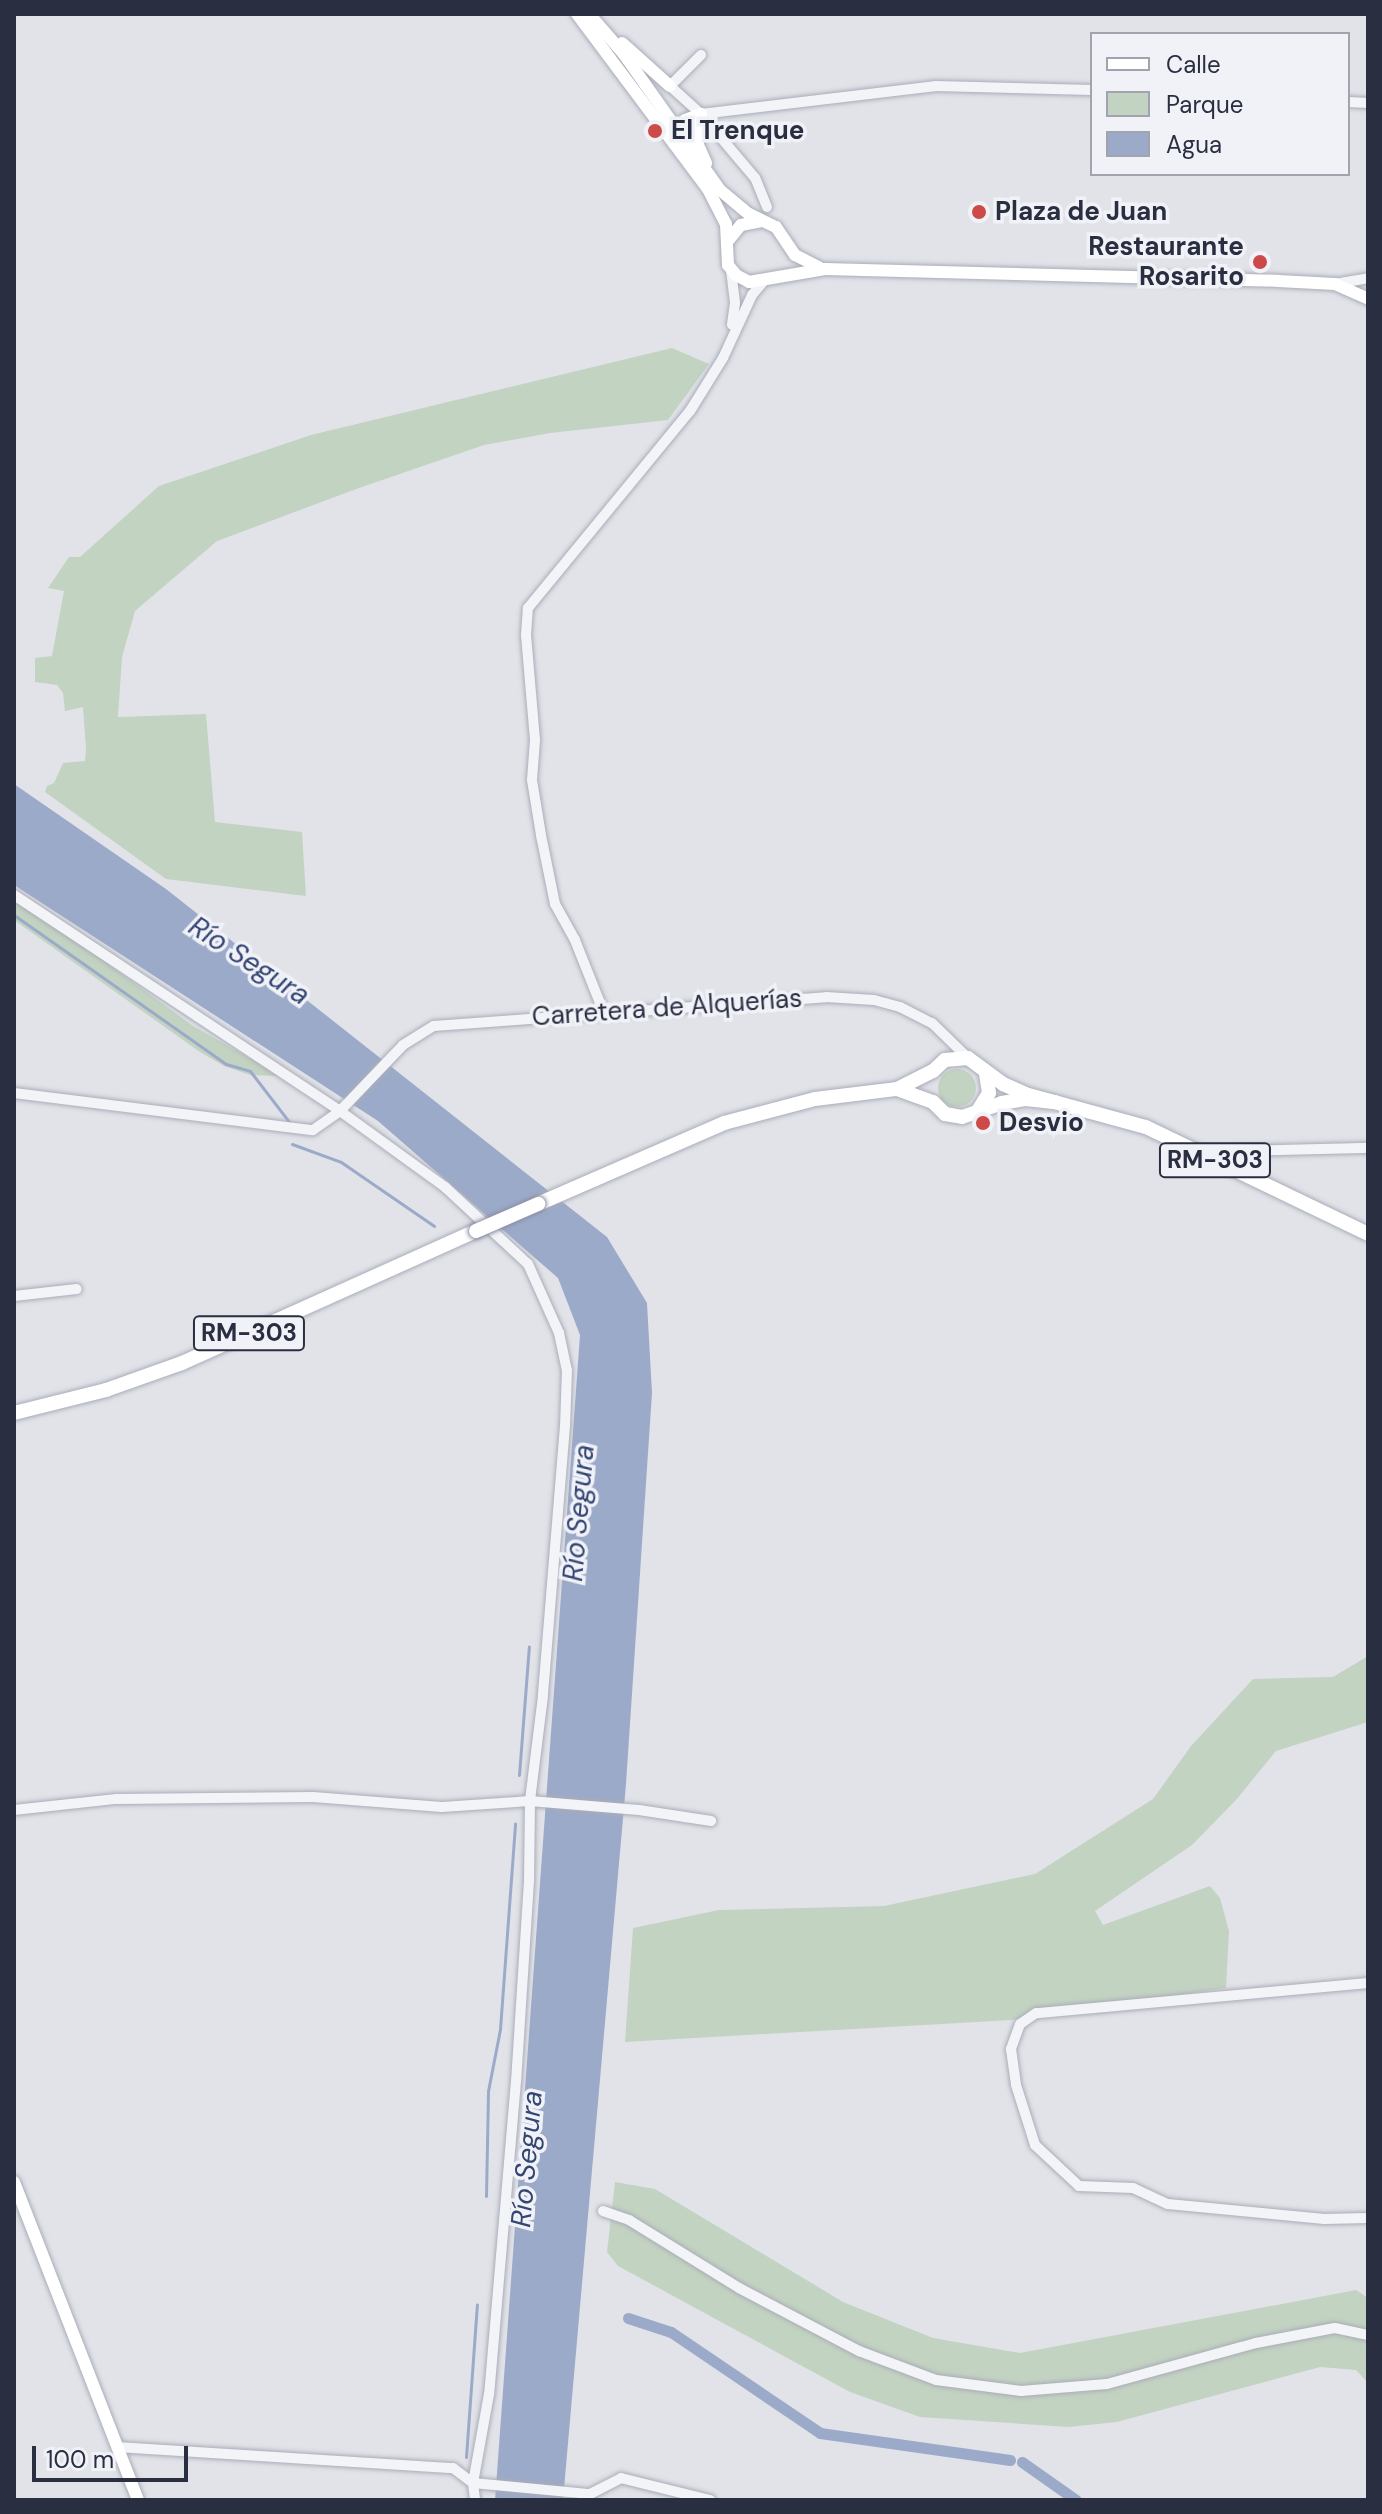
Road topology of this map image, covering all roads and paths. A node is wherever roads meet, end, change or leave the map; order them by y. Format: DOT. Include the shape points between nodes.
graph roads {
  1 [pos="577,14"];
  2 [pos="589,14"];
  3 [pos="701,55"];
  4 [pos="670,86"];
  5 [pos="1090,90"];
  6 [pos="701,114"];
  7 [pos="677,131"];
  8 [pos="697,174"];
  9 [pos="720,190"];
  10 [pos="767,207"];
  11 [pos="762,221"];
  12 [pos="727,242"];
  13 [pos="787,246"];
  14 [pos="825,269"];
  15 [pos="731,270"];
  16 [pos="776,276"];
  17 [pos="1368,278"];
  18 [pos="763,282"];
  19 [pos="1335,284"];
  20 [pos="1368,299"];
  21 [pos="723,358"];
  22 [pos="14,895"];
  23 [pos="604,1013"];
  24 [pos="942,1032"];
  25 [pos="968,1058"];
  26 [pos="936,1068"];
  27 [pos="986,1074"];
  28 [pos="897,1089"];
  29 [pos="14,1093"];
  30 [pos="933,1102"];
  31 [pos="1056,1102"];
  32 [pos="979,1109"];
  33 [pos="340,1111"];
  34 [pos="1368,1148"];
  35 [pos="1198,1152"];
  36 [pos="1368,1234"];
  37 [pos="77,1289"];
  38 [pos="14,1296"];
  39 [pos="14,1413"];
  40 [pos="530,1801"];
  41 [pos="14,1810"];
  42 [pos="711,1821"];
  43 [pos="1368,1983"];
  44 [pos="14,2182"];
  45 [pos="603,2211"];
  46 [pos="1368,2218"];
  47 [pos="1368,2335"];
  48 [pos="117,2447"];
  49 [pos="473,2483"];
  50 [pos="138,2500"];
  51 [pos="475,2500"];
  52 [pos="710,2500"];
  1 -- 8 [label="main road"];
  2 -- 4 [label="main road"];
  2 -- 7 [label="main road"];
  3 -- 4 [label="street"];
  4 -- 6 [label="street"];
  5 -- 6 [label="street" via="936,86"];
  6 -- 7 [label="main road" via="685,120"];
  6 -- 9 [label="main road" via="698,145"];
  6 -- 10 [label="street" via="755,178"];
  7 -- 8 [label="main road"];
  7 -- 9 [label="main road"];
  8 -- 12 [label="main road" via="722,211"];
  9 -- 11 [label="main road"];
  11 -- 12 [label="main road" via="741,225"];
  11 -- 13 [label="main road" via="781,232"];
  12 -- 15 [label="main road"];
  13 -- 14 [label="main road" via="800,259"];
  13 -- 16 [label="main road"];
  14 -- 16 [label="main road"];
  14 -- 19 [label="main road"];
  15 -- 18 [label="main road" via="749,282"];
  15 -- 21 [label="street" via="734,318"];
  16 -- 18 [label="main road"];
  17 -- 19 [label="street"];
  18 -- 21 [label="street"];
  19 -- 20 [label="main road"];
  21 -- 23 [label="street" via="690,411 528,608 532,780 541,835 555,904"];
  22 -- 33 [label="street"];
  23 -- 24 [label="street, Carretera de Alquerías" via="855,998 900,1007"];
  23 -- 33 [label="street, Carretera de Alquerías" via="434,1026 414,1036"];
  24 -- 25 [label="street, Carretera de Alquerías"];
  24 -- 26 [label="street"];
  25 -- 26 [label="highway, RM-303" via="953,1057"];
  25 -- 27 [label="highway, RM-303"];
  26 -- 28 [label="highway, RM-303"];
  26 -- 30 [label="highway" via="928,1087"];
  27 -- 31 [label="highway, RM-303" via="1025,1094"];
  27 -- 32 [label="highway" via="989,1093"];
  28 -- 30 [label="highway, RM-303"];
  28 -- 39 [label="highway, RM-303, bridge" via="815,1099 724,1123 182,1363 106,1390"];
  29 -- 33 [label="street, Carretera de Alquerías" via="296,1130 313,1130"];
  30 -- 32 [label="highway, RM-303" via="953,1117"];
  31 -- 32 [label="highway, RM-303" via="1025,1099"];
  31 -- 35 [label="highway, RM-303" via="1146,1127"];
  33 -- 40 [label="street" via="445,1187 528,1264 559,1333 567,1370 565,1426"];
  34 -- 35 [label="street"];
  35 -- 36 [label="highway, RM-303"];
  37 -- 38 [label="street"];
  40 -- 41 [label="street" via="442,1807 313,1797 116,1799"];
  40 -- 42 [label="street"];
  40 -- 49 [label="street" via="516,2081 489,2394"];
  43 -- 46 [label="street" via="1036,2013 1020,2024 1011,2049 1035,2145 1079,2186 1133,2188 1168,2204 1324,2219"];
  44 -- 48 [label="main road"];
  45 -- 47 [label="street" via="629,2220 739,2288 859,2351 936,2380 1021,2391 1107,2384 1296,2335 1335,2328"];
  48 -- 49 [label="street" via="453,2468"];
  48 -- 50 [label="main road"];
  49 -- 51 [label="street"];
  49 -- 52 [label="street" via="590,2494 621,2478"];
}
